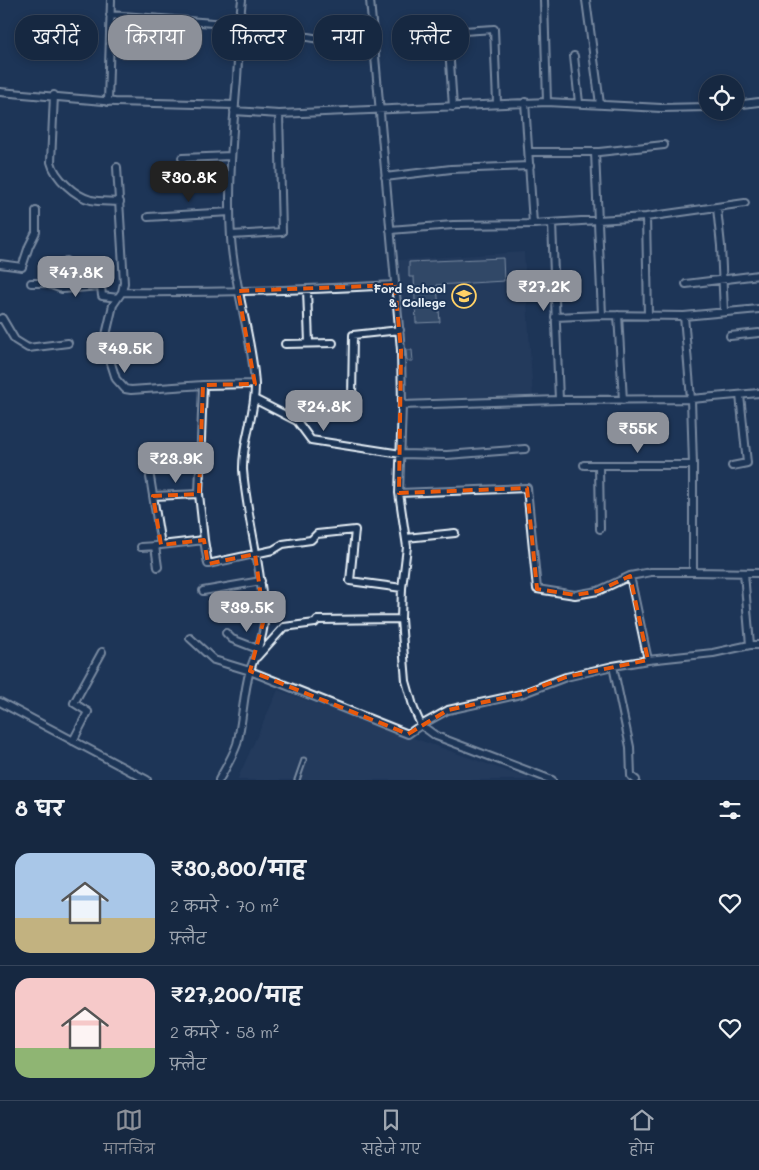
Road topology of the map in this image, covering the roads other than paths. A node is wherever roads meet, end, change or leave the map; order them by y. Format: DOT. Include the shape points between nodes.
graph roads {
  1 [pos="111,0"];
  2 [pos="242,0"];
  3 [pos="370,0"];
  4 [pos="544,0"];
  5 [pos="586,0"];
  6 [pos="110,15"];
  7 [pos="240,15"];
  8 [pos="371,15"];
  9 [pos="574,56"];
  10 [pos="109,60"];
  11 [pos="237,60"];
  12 [pos="375,60"];
  13 [pos="0,92"];
  14 [pos="54,95"];
  15 [pos="108,102"];
  16 [pos="525,102"];
  17 [pos="547,102"];
  18 [pos="759,102"];
  19 [pos="497,103"];
  20 [pos="579,103"];
  21 [pos="600,104"];
  22 [pos="744,104"];
  23 [pos="453,106"];
  24 [pos="699,107"];
  25 [pos="235,108"];
  26 [pos="379,110"];
  27 [pos="279,114"];
  28 [pos="664,145"];
  29 [pos="529,152"];
  30 [pos="595,152"];
  31 [pos="231,156"];
  32 [pos="182,158"];
  33 [pos="530,166"];
  34 [pos="117,167"];
  35 [pos="385,177"];
  36 [pos="120,202"];
  37 [pos="745,202"];
  38 [pos="717,208"];
  39 [pos="36,211"];
  40 [pos="230,212"];
  41 [pos="148,216"];
  42 [pos="646,217"];
  43 [pos="599,221"];
  44 [pos="552,223"];
  45 [pos="533,224"];
  46 [pos="390,230"];
  47 [pos="231,235"];
  48 [pos="66,261"];
  49 [pos="0,264"];
  50 [pos="759,275"];
  51 [pos="722,280"];
  52 [pos="31,283"];
  53 [pos="686,284"];
  54 [pos="395,285"];
  55 [pos="64,289"];
  56 [pos="307,290"];
  57 [pos="238,291"];
  58 [pos="122,292"];
  59 [pos="118,298"];
  60 [pos="759,309"];
  61 [pos="724,312"];
  62 [pos="602,315"];
  63 [pos="618,315"];
  64 [pos="648,315"];
  65 [pos="684,316"];
  66 [pos="555,317"];
  67 [pos="0,319"];
  68 [pos="400,330"];
  69 [pos="759,333"];
  70 [pos="730,336"];
  71 [pos="68,343"];
  72 [pos="309,343"];
  73 [pos="333,343"];
  74 [pos="285,344"];
  75 [pos="255,384"];
  76 [pos="203,385"];
  77 [pos="759,393"];
  78 [pos="740,395"];
  79 [pos="254,399"];
  80 [pos="352,399"];
  81 [pos="691,399"];
  82 [pos="559,400"];
  83 [pos="623,400"];
  84 [pos="402,405"];
  85 [pos="525,449"];
  86 [pos="400,454"];
  87 [pos="584,465"];
  88 [pos="599,465"];
  89 [pos="693,465"];
  90 [pos="732,466"];
  91 [pos="150,477"];
  92 [pos="399,493"];
  93 [pos="199,494"];
  94 [pos="153,496"];
  95 [pos="600,529"];
  96 [pos="455,533"];
  97 [pos="406,538"];
  98 [pos="204,540"];
  99 [pos="158,546"];
  100 [pos="141,547"];
  101 [pos="255,554"];
  102 [pos="158,567"];
  103 [pos="692,572"];
  104 [pos="744,573"];
  105 [pos="759,573"];
  106 [pos="630,576"];
  107 [pos="261,581"];
  108 [pos="402,588"];
  109 [pos="203,591"];
  110 [pos="401,619"];
  111 [pos="226,632"];
  112 [pos="190,638"];
  113 [pos="750,645"];
  114 [pos="759,645"];
  115 [pos="258,649"];
  116 [pos="102,652"];
  117 [pos="254,659"];
  118 [pos="648,660"];
  119 [pos="613,666"];
  120 [pos="250,671"];
  121 [pos="0,702"];
  122 [pos="421,724"];
  123 [pos="74,741"];
  124 [pos="304,760"];
  125 [pos="633,779"];
  126 [pos="146,780"];
  127 [pos="219,780"];
  128 [pos="297,780"];
  129 [pos="552,780"];
  1 -- 6 [label="street"];
  2 -- 7 [label="street"];
  3 -- 8 [label="street"];
  4 -- 17 [label="street"];
  5 -- 21 [label="street"];
  9 -- 20 [label="street"];
  10 -- 15 [label="street"];
  11 -- 25 [label="street"];
  12 -- 26 [label="street"];
  13 -- 14 [label="street"];
  14 -- 15 [label="street"];
  14 -- 36 [label="street" via="50,162 53,170 83,197"];
  15 -- 25 [label="street"];
  16 -- 17 [label="street"];
  16 -- 19 [label="street"];
  16 -- 29 [label="street"];
  17 -- 20 [label="street"];
  18 -- 22 [label="street"];
  19 -- 23 [label="street"];
  19 -- 23 [label="street" via="494,29 448,32"];
  20 -- 21 [label="street"];
  21 -- 24 [label="street"];
  23 -- 26 [label="street"];
  25 -- 27 [label="street"];
  25 -- 31 [label="street"];
  26 -- 27 [label="street"];
  26 -- 35 [label="street"];
  27 -- 47 [label="street" via="282,232"];
  28 -- 30 [label="street"];
  29 -- 30 [label="street"];
  29 -- 33 [label="street"];
  30 -- 43 [label="street"];
  31 -- 32 [label="street"];
  31 -- 40 [label="street"];
  33 -- 35 [label="street" via="451,169"];
  33 -- 45 [label="street"];
  34 -- 36 [label="street"];
  35 -- 46 [label="street"];
  36 -- 58 [label="street"];
  37 -- 38 [label="street"];
  38 -- 42 [label="street"];
  38 -- 51 [label="street"];
  39 -- 49 [label="street" via="36,232 22,266"];
  40 -- 41 [label="street"];
  40 -- 47 [label="street"];
  42 -- 43 [label="street"];
  42 -- 64 [label="street"];
  43 -- 44 [label="street"];
  43 -- 62 [label="street"];
  44 -- 45 [label="street"];
  44 -- 66 [label="street"];
  45 -- 46 [label="street" via="453,224"];
  46 -- 54 [label="street"];
  47 -- 57 [label="street"];
  48 -- 55 [label="street"];
  50 -- 51 [label="street"];
  51 -- 53 [label="street"];
  51 -- 61 [label="street"];
  52 -- 55 [label="street" via="46,283"];
  54 -- 56 [label="street"];
  54 -- 68 [label="street"];
  55 -- 59 [label="street" via="101,286 102,296"];
  56 -- 57 [label="street"];
  56 -- 72 [label="street"];
  57 -- 58 [label="street"];
  57 -- 75 [label="street" via="251,347"];
  58 -- 59 [label="street"];
  59 -- 76 [label="street" via="106,335 109,357 121,386 131,390"];
  60 -- 61 [label="street"];
  61 -- 65 [label="street"];
  62 -- 63 [label="street"];
  62 -- 66 [label="street"];
  63 -- 64 [label="street"];
  63 -- 83 [label="street"];
  64 -- 65 [label="street"];
  65 -- 81 [label="street"];
  66 -- 82 [label="street"];
  67 -- 71 [label="street" via="15,340 28,348"];
  68 -- 80 [label="street" via="354,335"];
  68 -- 84 [label="street"];
  69 -- 70 [label="street"];
  72 -- 73 [label="street"];
  72 -- 74 [label="street"];
  75 -- 76 [label="street"];
  75 -- 79 [label="street"];
  76 -- 93 [label="street"];
  77 -- 78 [label="street"];
  78 -- 81 [label="street"];
  78 -- 90 [label="street" via="747,463"];
  79 -- 86 [label="street" via="297,421 311,440"];
  79 -- 101 [label="street" via="243,468"];
  81 -- 83 [label="street"];
  81 -- 89 [label="street"];
  82 -- 83 [label="street"];
  82 -- 84 [label="street"];
  84 -- 86 [label="street"];
  85 -- 86 [label="street" via="447,455"];
  86 -- 92 [label="street"];
  87 -- 88 [label="street"];
  88 -- 89 [label="street"];
  88 -- 95 [label="street"];
  89 -- 103 [label="street"];
  91 -- 94 [label="street"];
  92 -- 97 [label="street"];
  92 -- 106 [label="street" via="527,488 537,589 575,595 598,591"];
  93 -- 94 [label="street"];
  93 -- 98 [label="street"];
  94 -- 99 [label="street"];
  96 -- 97 [label="street"];
  97 -- 108 [label="street" via="408,547"];
  98 -- 99 [label="street"];
  98 -- 101 [label="street" via="208,564"];
  99 -- 100 [label="street"];
  99 -- 102 [label="street"];
  101 -- 107 [label="street"];
  101 -- 108 [label="street" via="283,544 311,540 317,534 355,530 350,581"];
  103 -- 104 [label="street"];
  103 -- 106 [label="street" via="651,572"];
  104 -- 105 [label="street"];
  104 -- 113 [label="street"];
  106 -- 118 [label="street"];
  107 -- 109 [label="street"];
  107 -- 115 [label="street" via="264,618"];
  108 -- 110 [label="street"];
  110 -- 117 [label="street" via="317,620 315,623 284,627"];
  110 -- 122 [label="street" via="406,681"];
  111 -- 115 [label="street" via="232,639"];
  112 -- 120 [label="street" via="214,660"];
  113 -- 114 [label="street"];
  113 -- 118 [label="street" via="713,653"];
  115 -- 117 [label="street"];
  116 -- 123 [label="street" via="74,703 88,712"];
  117 -- 120 [label="street"];
  118 -- 119 [label="street"];
  119 -- 122 [label="street" via="566,677 522,694 448,710"];
  119 -- 125 [label="street" via="630,747"];
  120 -- 122 [label="street" via="408,734"];
  120 -- 127 [label="street" via="236,746"];
  121 -- 123 [label="street"];
  122 -- 129 [label="street" via="436,736"];
  123 -- 126 [label="street"];
  124 -- 128 [label="lane"];
}
